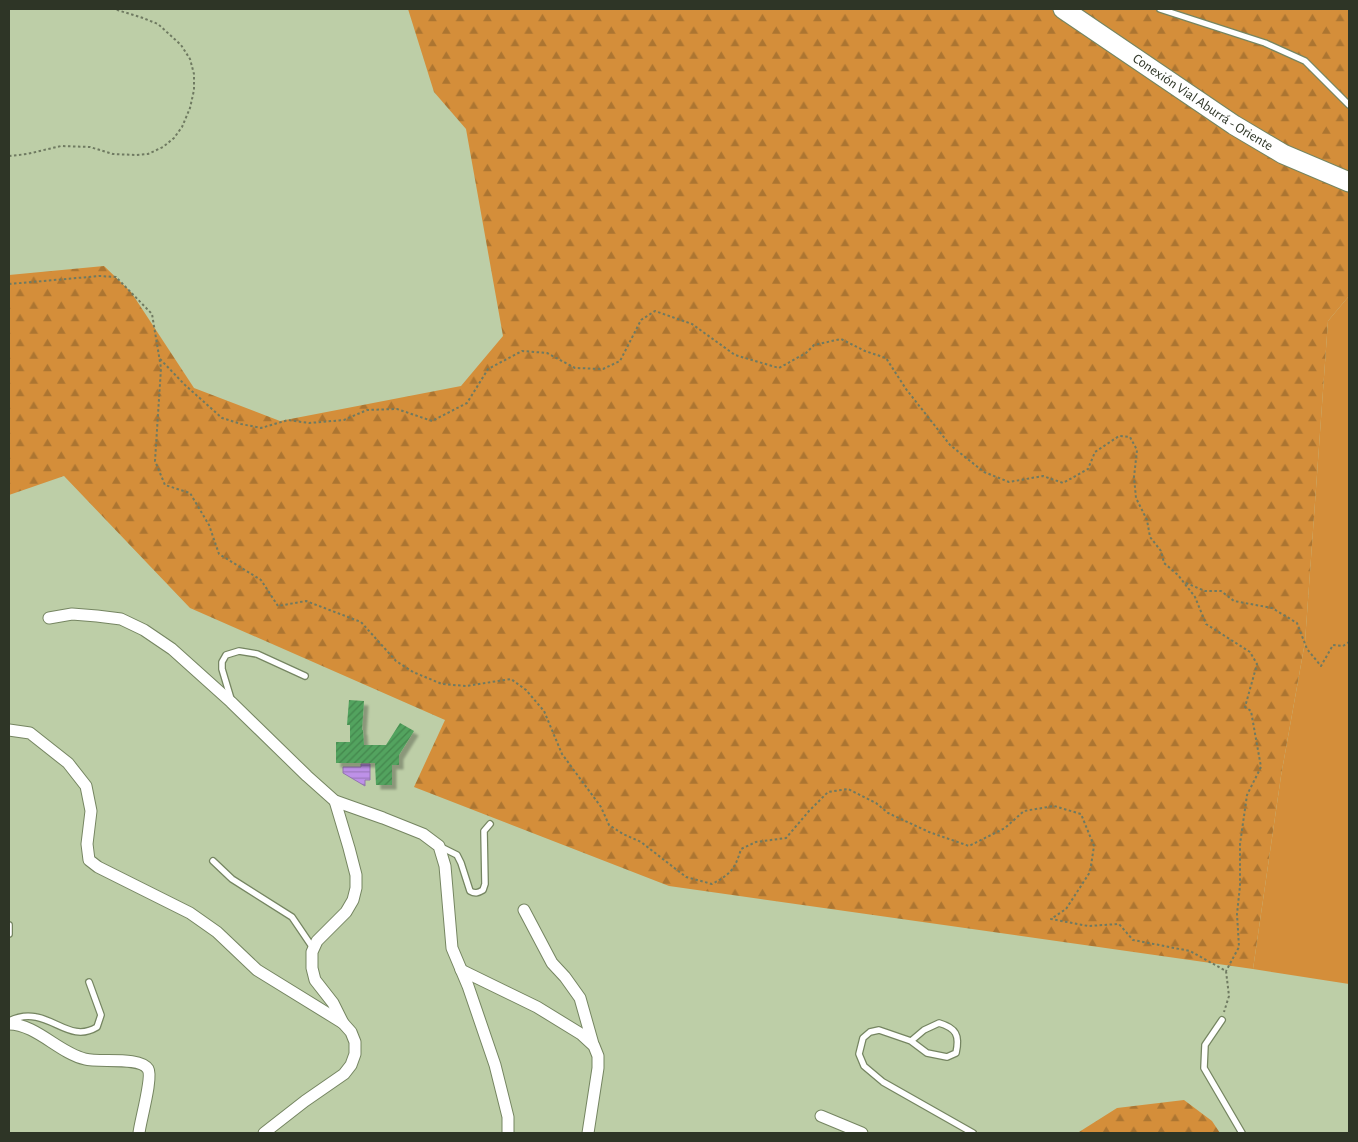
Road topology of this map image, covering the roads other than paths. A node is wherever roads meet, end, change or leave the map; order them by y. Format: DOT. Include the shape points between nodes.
graph roads {
  1 [pos="1063,9"];
  2 [pos="1160,9"];
  3 [pos="1349,105"];
  4 [pos="1349,182"];
  5 [pos="49,618"];
  6 [pos="305,676"];
  7 [pos="231,702"];
  8 [pos="9,730"];
  9 [pos="335,801"];
  10 [pos="490,824"];
  11 [pos="439,846"];
  12 [pos="212,861"];
  13 [pos="524,910"];
  14 [pos="9,925"];
  15 [pos="9,934"];
  16 [pos="314,948"];
  17 [pos="461,970"];
  18 [pos="89,982"];
  19 [pos="1222,1020"];
  20 [pos="9,1023"];
  21 [pos="343,1023"];
  22 [pos="911,1040"];
  23 [pos="594,1046"];
  24 [pos="821,1116"];
  25 [pos="138,1133"];
  26 [pos="264,1133"];
  27 [pos="508,1133"];
  28 [pos="588,1133"];
  29 [pos="862,1133"];
  30 [pos="973,1133"];
  31 [pos="1242,1133"];
  1 -- 4 [label="main road, Conexión Vial Aburrá - Oriente" via="1234,125 1283,154"];
  2 -- 3 [label="lane" via="1265,43 1305,61"];
  5 -- 7 [label="street" via="72,614 121,619 172,649"];
  6 -- 7 [label="lane" via="257,654 239,651 226,656 222,662"];
  7 -- 9 [label="street"];
  8 -- 21 [label="street" via="30,733 68,763 86,786 91,811 87,844 89,860 190,913 217,932 257,970"];
  9 -- 11 [label="street" via="423,834"];
  9 -- 16 [label="street" via="356,875 356,888 346,912"];
  10 -- 11 [label="lane" via="484,831 485,884 479,893 470,891 457,855"];
  11 -- 17 [label="street" via="445,866 452,948"];
  12 -- 16 [label="lane" via="232,879 292,917"];
  13 -- 23 [label="street" via="552,963 580,998"];
  14 -- 15 [label="lane"];
  16 -- 21 [label="street" via="312,968 315,980 333,1003"];
  17 -- 23 [label="street" via="537,1007 581,1034"];
  17 -- 27 [label="street" via="496,1064 508,1117"];
  18 -- 20 [label="lane" via="101,1015 97,1027 89,1032 72,1031 36,1017 18,1017"];
  19 -- 31 [label="lane" via="1205,1044 1204,1068"];
  20 -- 25 [label="street" via="35,1032 63,1050 85,1059 135,1062 147,1067 149,1083"];
  21 -- 26 [label="street" via="355,1042 351,1065 344,1074"];
  22 -- 22 [label="lane" via="927,1053 947,1056 956,1052 958,1043 956,1033 939,1023"];
  22 -- 30 [label="lane" via="879,1030 870,1032 863,1038 859,1054 864,1066 883,1082"];
  23 -- 28 [label="street" via="598,1068"];
  24 -- 29 [label="street"];
}
